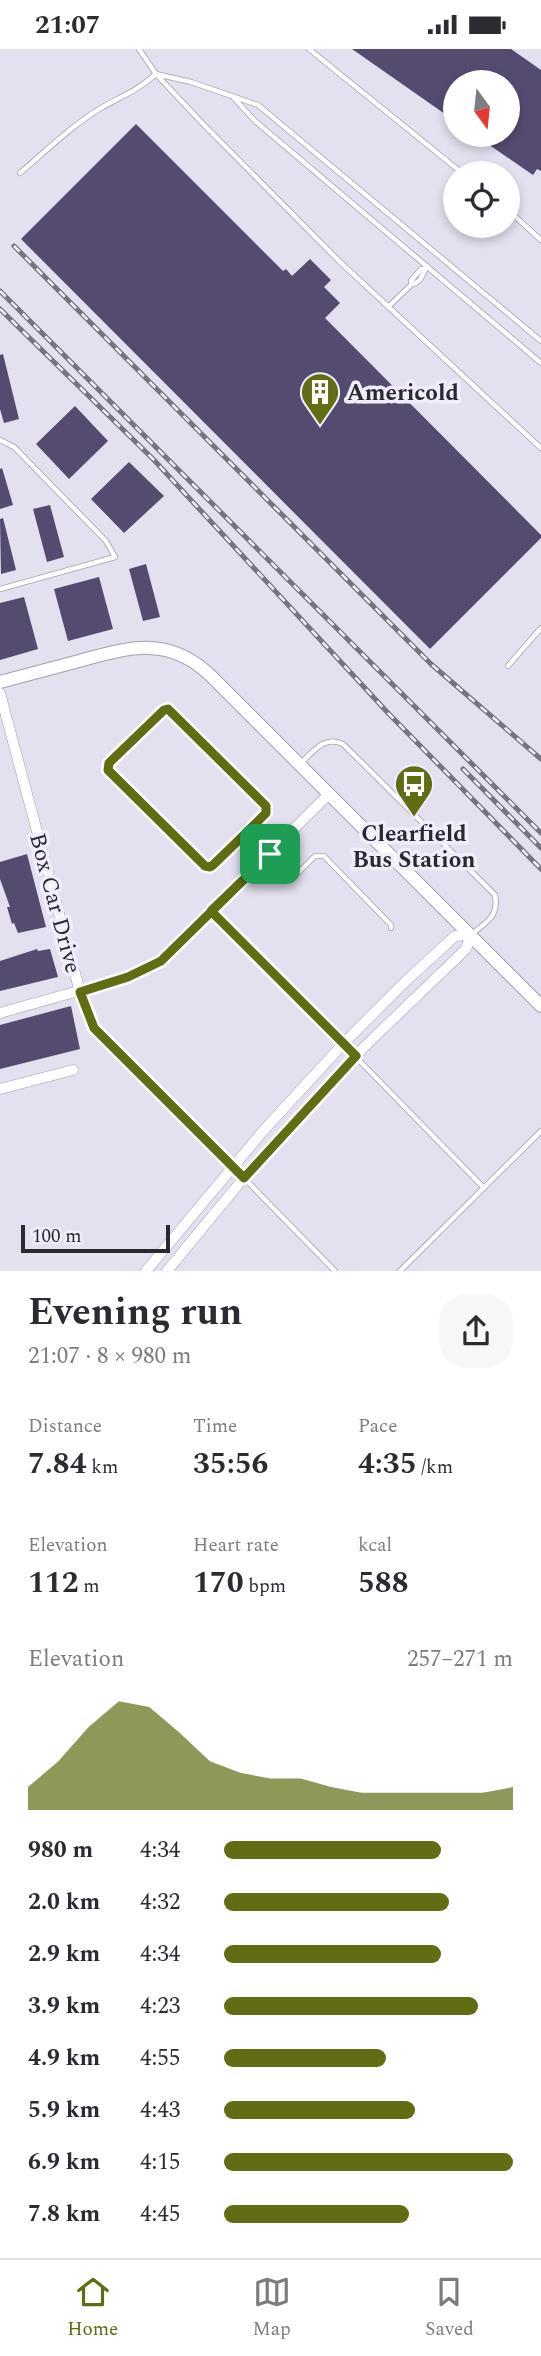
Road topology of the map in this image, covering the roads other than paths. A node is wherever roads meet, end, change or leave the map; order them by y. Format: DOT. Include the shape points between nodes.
graph roads {
  1 [pos="139,49"];
  2 [pos="309,49"];
  3 [pos="156,74"];
  4 [pos="233,96"];
  5 [pos="447,161"];
  6 [pos="19,173"];
  7 [pos="520,221"];
  8 [pos="541,240"];
  9 [pos="426,267"];
  10 [pos="388,307"];
  11 [pos="541,341"];
  12 [pos="541,363"];
  13 [pos="0,440"];
  14 [pos="541,448"];
  15 [pos="0,589"];
  16 [pos="541,628"];
  17 [pos="508,666"];
  18 [pos="0,682"];
  19 [pos="0,693"];
  20 [pos="300,765"];
  21 [pos="329,795"];
  22 [pos="247,832"];
  23 [pos="270,854"];
  24 [pos="211,911"];
  25 [pos="391,928"];
  26 [pos="471,935"];
  27 [pos="80,992"];
  28 [pos="541,1006"];
  29 [pos="0,1013"];
  30 [pos="343,1044"];
  31 [pos="356,1056"];
  32 [pos="73,1070"];
  33 [pos="0,1090"];
  34 [pos="541,1131"];
  35 [pos="233,1167"];
  36 [pos="244,1178"];
  37 [pos="484,1188"];
  38 [pos="146,1271"];
  39 [pos="167,1271"];
  40 [pos="335,1271"];
  41 [pos="400,1271"];
  1 -- 3 [label="lane"];
  2 -- 5 [label="lane"];
  3 -- 4 [label="lane"];
  3 -- 6 [label="lane" via="68,131"];
  3 -- 10 [label="lane"];
  4 -- 9 [label="lane" via="255,121"];
  4 -- 11 [label="lane" via="258,105"];
  7 -- 8 [label="lane"];
  9 -- 10 [label="lane"];
  9 -- 12 [label="lane"];
  10 -- 14 [label="lane"];
  13 -- 15 [label="lane" via="13,447 87,521 115,557"];
  16 -- 17 [label="lane"];
  18 -- 20 [label="street" via="122,649 165,649 204,669"];
  19 -- 27 [label="street, Box Car Drive"];
  20 -- 21 [label="street"];
  20 -- 26 [label="lane" via="323,743 343,744 495,895 494,914"];
  21 -- 23 [label="street"];
  21 -- 26 [label="street"];
  22 -- 22 [label="lane" via="266,813 266,806 172,711 164,710 109,763 108,770 205,866 213,865"];
  22 -- 23 [label="lane"];
  23 -- 24 [label="street"];
  23 -- 25 [label="lane" via="293,878 315,856 324,856"];
  24 -- 27 [label="street" via="161,961"];
  24 -- 30 [label="street"];
  26 -- 28 [label="street"];
  26 -- 30 [label="street" via="456,936"];
  26 -- 31 [label="street" via="466,949"];
  27 -- 29 [label="street"];
  27 -- 35 [label="street, Box Car Drive" via="94,1028"];
  30 -- 31 [label="lane"];
  30 -- 35 [label="street"];
  31 -- 36 [label="street"];
  31 -- 37 [label="lane"];
  32 -- 33 [label="street"];
  34 -- 37 [label="lane"];
  35 -- 36 [label="street, Box Car Drive"];
  35 -- 38 [label="street"];
  36 -- 39 [label="street"];
  36 -- 40 [label="lane"];
  37 -- 41 [label="lane"];
}
